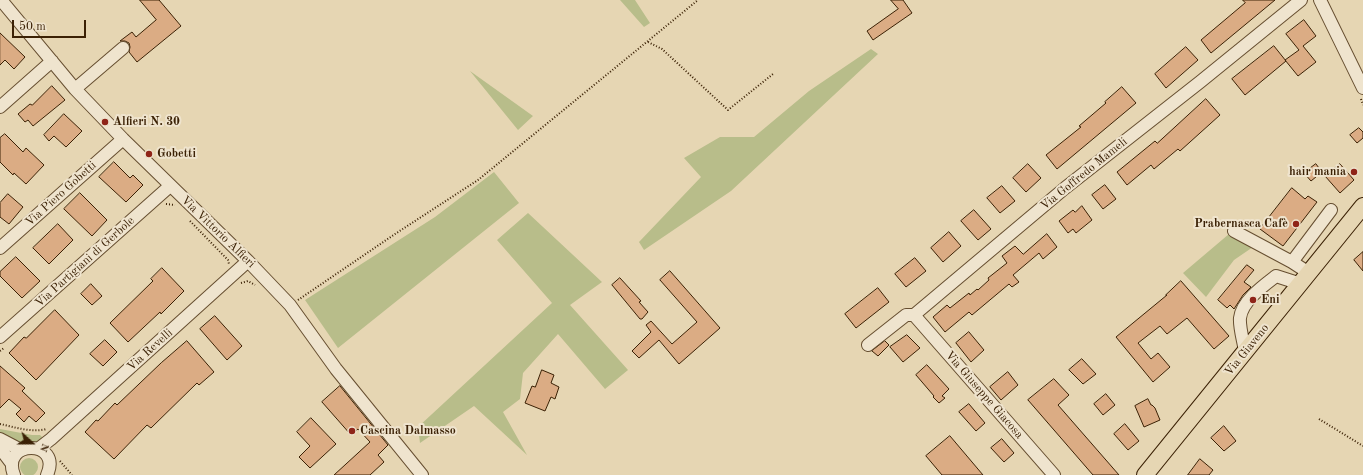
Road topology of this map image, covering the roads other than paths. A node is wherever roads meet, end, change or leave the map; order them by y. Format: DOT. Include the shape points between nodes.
graph roads {
  1 [pos="1,0"];
  2 [pos="1300,0"];
  3 [pos="1320,0"];
  4 [pos="123,48"];
  5 [pos="52,61"];
  6 [pos="1363,88"];
  7 [pos="75,89"];
  8 [pos="0,107"];
  9 [pos="123,139"];
  10 [pos="170,186"];
  11 [pos="1363,206"];
  12 [pos="1331,210"];
  13 [pos="1234,231"];
  14 [pos="0,248"];
  15 [pos="248,262"];
  16 [pos="1292,262"];
  17 [pos="1305,278"];
  18 [pos="914,315"];
  19 [pos="0,337"];
  20 [pos="868,345"];
  21 [pos="1245,352"];
  22 [pos="0,439"];
  23 [pos="0,448"];
  24 [pos="21,450"];
  25 [pos="47,453"];
  26 [pos="13,470"];
  27 [pos="49,473"];
  28 [pos="422,475"];
  29 [pos="1054,475"];
  30 [pos="1146,475"];
  1 -- 5 [label="street, Via Vittorio Alfieri"];
  2 -- 18 [label="street, Via Goffredo Mameli" via="1065,188"];
  3 -- 6 [label="street"];
  4 -- 7 [label="street"];
  5 -- 7 [label="street, Via Vittorio Alfieri"];
  5 -- 8 [label="street"];
  7 -- 9 [label="street, Via Vittorio Alfieri"];
  9 -- 10 [label="street, Via Vittorio Alfieri"];
  9 -- 14 [label="street, Via Piero Gobetti"];
  10 -- 15 [label="street, Via Vittorio Alfieri"];
  10 -- 19 [label="street, Via Partigiani di Gerbole"];
  11 -- 17 [label="main road, Via Giaveno"];
  12 -- 16 [label="street"];
  13 -- 16 [label="street"];
  15 -- 25 [label="street, Via Revelli" via="51,433"];
  15 -- 28 [label="street, Via Vittorio Alfieri" via="290,305 340,375"];
  16 -- 17 [label="street"];
  17 -- 21 [label="main road, Via Giaveno"];
  17 -- 21 [label="street" via="1276,276 1258,289 1244,307 1240,319"];
  18 -- 20 [label="street, Via Goffredo Mameli" via="906,315"];
  18 -- 29 [label="street, Via Giuseppe Giacosa"];
  21 -- 30 [label="main road, Via Giaveno"];
  22 -- 24 [label="street"];
  23 -- 26 [label="street"];
  24 -- 25 [label="street" via="32,447"];
  24 -- 26 [label="street" via="16,454"];
  25 -- 27 [label="street"];
}
